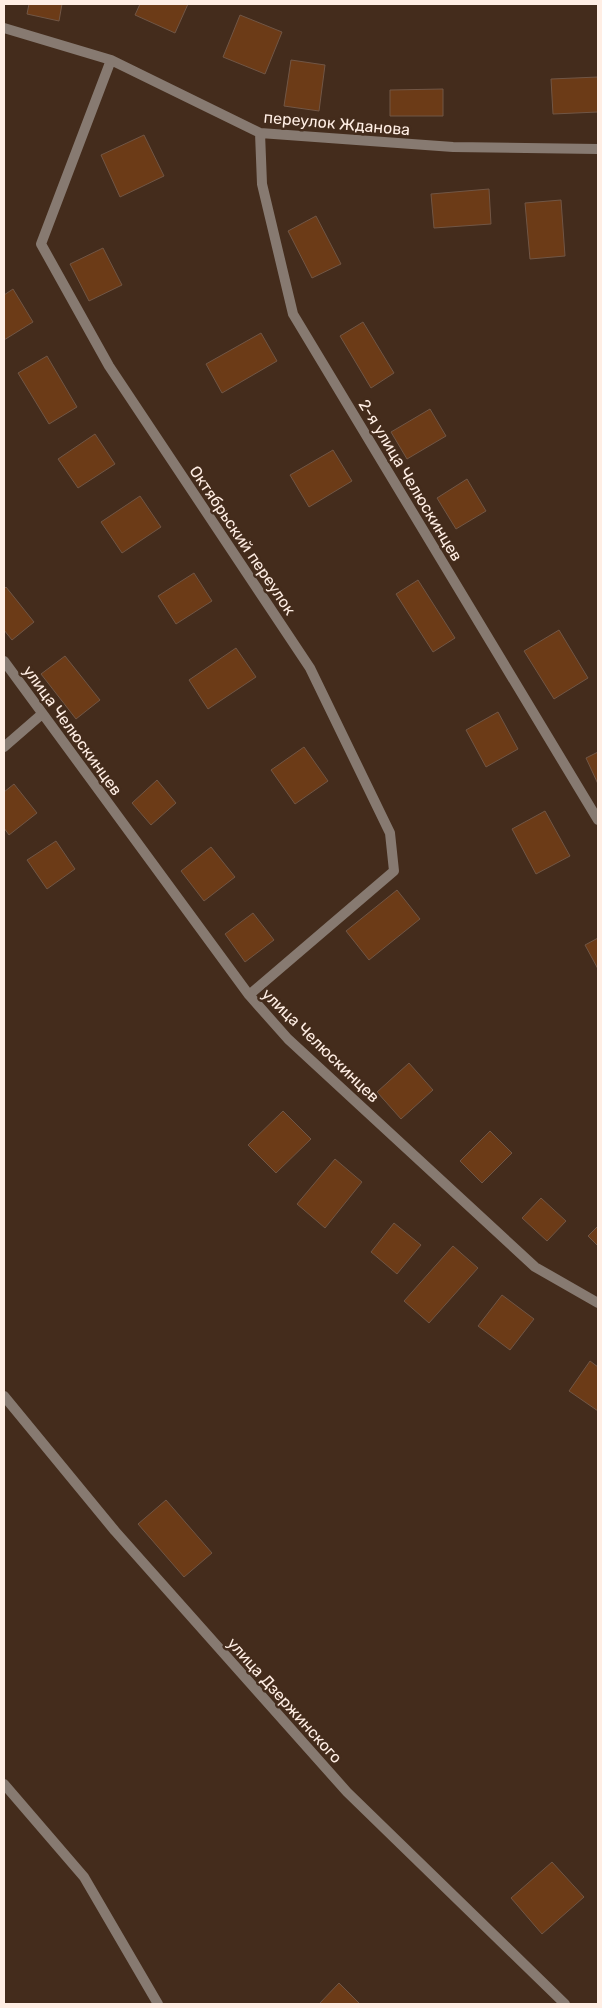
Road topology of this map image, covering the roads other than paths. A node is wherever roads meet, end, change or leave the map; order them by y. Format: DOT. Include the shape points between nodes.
graph roads {
  1 [pos="4,28"];
  2 [pos="111,60"];
  3 [pos="260,133"];
  4 [pos="598,149"];
  5 [pos="4,661"];
  6 [pos="42,714"];
  7 [pos="4,747"];
  8 [pos="598,820"];
  9 [pos="249,995"];
  10 [pos="598,1303"];
  11 [pos="4,1396"];
  12 [pos="4,1784"];
  13 [pos="158,2004"];
  14 [pos="564,2004"];
  1 -- 2 [label="street, переулок Жданова"];
  2 -- 3 [label="street, переулок Жданова"];
  2 -- 9 [label="street, Октябрьский переулок" via="41,244 109,366 310,668 390,833 394,871"];
  3 -- 4 [label="street, переулок Жданова" via="453,148"];
  3 -- 8 [label="street, 2-я улица Челюскинцев" via="262,184 293,314"];
  5 -- 6 [label="street, улица Челюскинцев"];
  6 -- 7 [label="street"];
  6 -- 9 [label="street, улица Челюскинцев"];
  9 -- 10 [label="street, улица Челюскинцев" via="288,1039 535,1267"];
  11 -- 14 [label="street, улица Дзержинского" via="115,1531 347,1792"];
  12 -- 13 [label="street" via="84,1877"];
}
